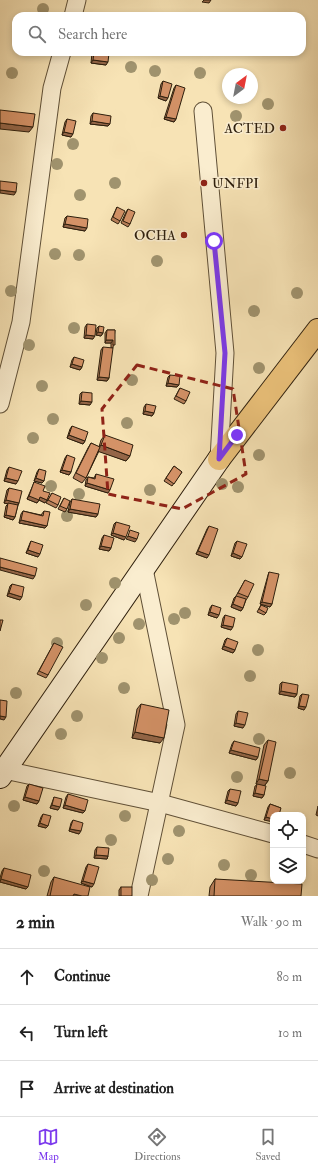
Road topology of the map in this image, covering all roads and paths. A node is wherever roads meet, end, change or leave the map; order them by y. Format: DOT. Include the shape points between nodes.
graph roads {
  1 [pos="77,0"];
  2 [pos="73,12"];
  3 [pos="61,56"];
  4 [pos="203,111"];
  5 [pos="318,330"];
  6 [pos="0,404"];
  7 [pos="219,459"];
  8 [pos="144,569"];
  9 [pos="2,772"];
  10 [pos="160,803"];
  11 [pos="270,833"];
  12 [pos="306,845"];
  13 [pos="318,849"];
  14 [pos="139,896"];
  1 -- 2 [label="street"];
  3 -- 6 [label="street" via="52,88 21,322"];
  4 -- 7 [label="street" via="225,353"];
  5 -- 7 [label="main road"];
  7 -- 8 [label="main road"];
  8 -- 9 [label="main road"];
  8 -- 10 [label="street" via="176,725"];
  9 -- 10 [label="street"];
  10 -- 11 [label="street"];
  10 -- 14 [label="street"];
  12 -- 13 [label="street"];
}
